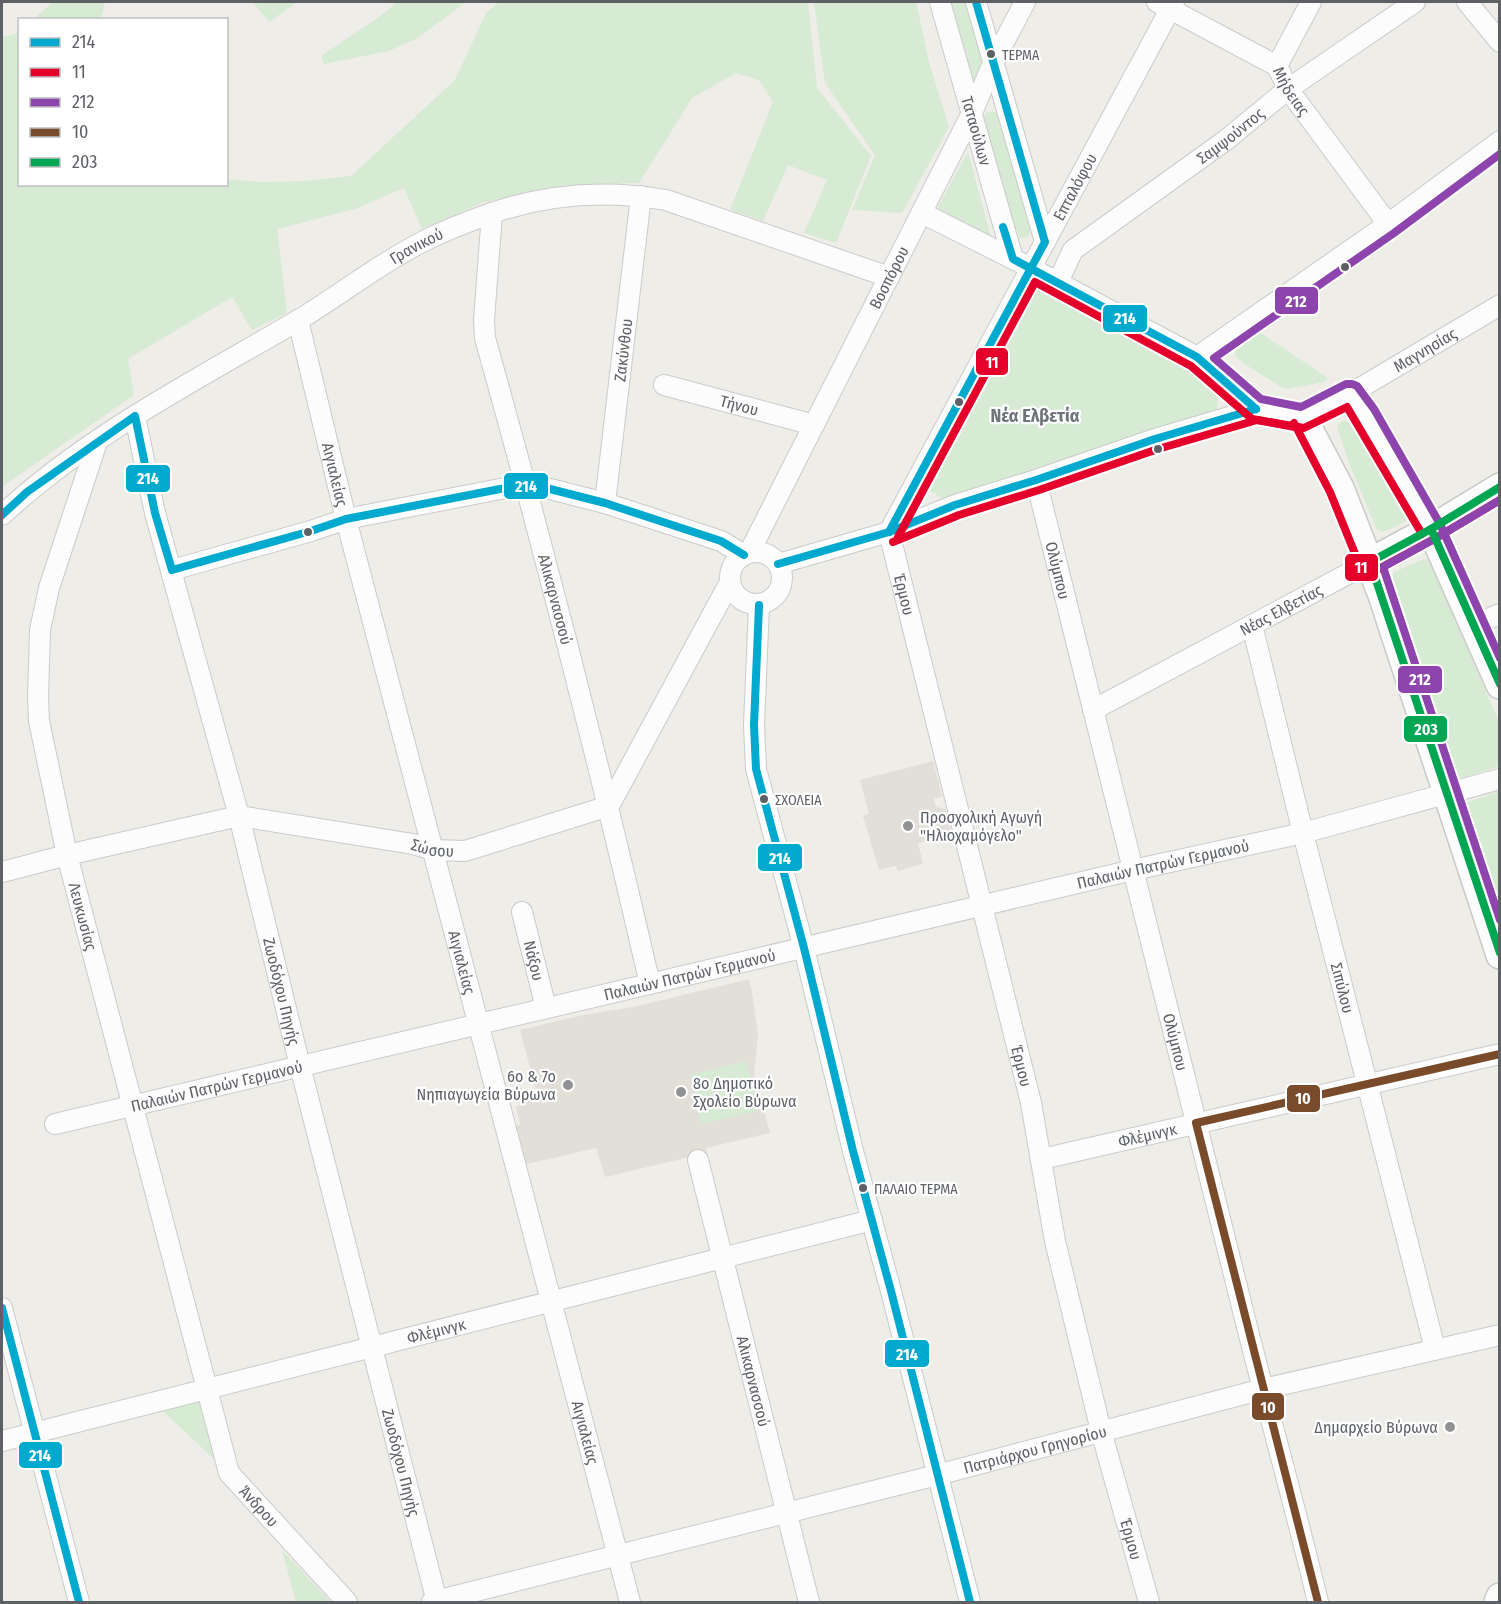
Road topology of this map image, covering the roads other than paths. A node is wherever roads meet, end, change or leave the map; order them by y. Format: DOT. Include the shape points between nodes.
graph roads {
  1 [pos="940,2"];
  2 [pos="976,2"];
  3 [pos="1025,2"];
  4 [pos="1311,2"];
  5 [pos="1415,2"];
  6 [pos="1467,2"];
  7 [pos="1167,4"];
  8 [pos="1500,42"];
  9 [pos="994,61"];
  10 [pos="1277,66"];
  11 [pos="1288,89"];
  12 [pos="971,115"];
  13 [pos="1500,141"];
  14 [pos="641,196"];
  15 [pos="492,213"];
  16 [pos="922,213"];
  17 [pos="1388,224"];
  18 [pos="1045,242"];
  19 [pos="1013,259"];
  20 [pos="1031,268"];
  21 [pos="889,277"];
  22 [pos="1058,282"];
  23 [pos="1500,305"];
  24 [pos="298,320"];
  25 [pos="1197,357"];
  26 [pos="664,385"];
  27 [pos="1350,394"];
  28 [pos="1256,409"];
  29 [pos="135,416"];
  30 [pos="1303,418"];
  31 [pos="814,425"];
  32 [pos="97,441"];
  33 [pos="1036,480"];
  34 [pos="527,486"];
  35 [pos="1500,487"];
  36 [pos="604,502"];
  37 [pos="2,515"];
  38 [pos="346,519"];
  39 [pos="1431,529"];
  40 [pos="889,532"];
  41 [pos="747,554"];
  42 [pos="1370,562"];
  43 [pos="778,564"];
  44 [pos="172,570"];
  45 [pos="730,582"];
  46 [pos="759,605"];
  47 [pos="1500,614"];
  48 [pos="1252,625"];
  49 [pos="1474,625"];
  50 [pos="1500,685"];
  51 [pos="1093,710"];
  52 [pos="1500,778"];
  53 [pos="1446,793"];
  54 [pos="609,806"];
  55 [pos="239,816"];
  56 [pos="1303,833"];
  57 [pos="433,850"];
  58 [pos="67,855"];
  59 [pos="1133,870"];
  60 [pos="2,872"];
  61 [pos="981,906"];
  62 [pos="522,912"];
  63 [pos="804,948"];
  64 [pos="1500,955"];
  65 [pos="650,984"];
  66 [pos="546,1008"];
  67 [pos="480,1024"];
  68 [pos="1500,1054"];
  69 [pos="300,1066"];
  70 [pos="1368,1083"];
  71 [pos="132,1106"];
  72 [pos="1196,1123"];
  73 [pos="55,1124"];
  74 [pos="1042,1159"];
  75 [pos="698,1160"];
  76 [pos="872,1220"];
  77 [pos="723,1258"];
  78 [pos="551,1302"];
  79 [pos="2,1308"];
  80 [pos="1500,1335"];
  81 [pos="373,1347"];
  82 [pos="1435,1349"];
  83 [pos="208,1389"];
  84 [pos="1263,1389"];
  85 [pos="1101,1431"];
  86 [pos="34,1433"];
  87 [pos="2,1441"];
  88 [pos="937,1475"];
  89 [pos="786,1513"];
  90 [pos="618,1555"];
  91 [pos="1500,1597"];
  92 [pos="79,1602"];
  93 [pos="347,1602"];
  94 [pos="436,1602"];
  95 [pos="630,1602"];
  96 [pos="809,1602"];
  97 [pos="970,1602"];
  98 [pos="1149,1602"];
  99 [pos="1318,1602"];
  100 [pos="1498,1602"];
  1 -- 12 [label="street, Ταταούλων"];
  2 -- 9 [label="street"];
  3 -- 9 [label="street, Βοσπόρου"];
  4 -- 10 [label="street"];
  5 -- 11 [label="street, Σαμψούντος"];
  6 -- 8 [label="street"];
  7 -- 10 [label="street, Μήδειας"];
  7 -- 18 [label="street, Επταλόφου"];
  9 -- 12 [label="street, Βοσπόρου"];
  9 -- 18 [label="street"];
  10 -- 11 [label="street, Μήδειας"];
  11 -- 17 [label="street, Μήδειας"];
  11 -- 22 [label="street, Σαμψούντος" via="1226,140 1073,250"];
  12 -- 16 [label="street, Βοσπόρου"];
  12 -- 19 [label="street, Ταταούλων"];
  13 -- 17 [label="street"];
  14 -- 15 [label="street, Γρανικού" via="568,196"];
  14 -- 21 [label="street, Γρανικού" via="666,200"];
  14 -- 36 [label="street, Ζακύνθου"];
  15 -- 24 [label="street, Γρανικού" via="423,241"];
  15 -- 34 [label="street, Αλικαρνασσού" via="485,338"];
  16 -- 19 [label="street"];
  16 -- 21 [label="street, Βοσπόρου"];
  17 -- 25 [label="street"];
  18 -- 20 [label="street, Επταλόφου"];
  19 -- 20 [label="street"];
  20 -- 22 [label="street"];
  20 -- 40 [label="street, Επταλόφου"];
  21 -- 31 [label="street, Βοσπόρου"];
  22 -- 25 [label="street"];
  23 -- 27 [label="street, Μαγνησίας"];
  24 -- 29 [label="street, Γρανικού"];
  24 -- 38 [label="street, Αιγιαλείας"];
  25 -- 28 [label="street"];
  26 -- 31 [label="street, Τήνου"];
  27 -- 30 [label="street"];
  27 -- 39 [label="street"];
  28 -- 30 [label="street"];
  28 -- 33 [label="street"];
  29 -- 32 [label="street, Γρανικού"];
  29 -- 44 [label="street, Ζωοδόχου Πηγής" via="155,513"];
  30 -- 42 [label="street" via="1340,489"];
  31 -- 41 [label="street, Βοσπόρου"];
  32 -- 37 [label="street, Γρανικού"];
  32 -- 58 [label="street, Λευκωσίας" via="49,588 40,630 39,721"];
  33 -- 40 [label="street" via="955,505"];
  33 -- 51 [label="street, Ολύμπου"];
  34 -- 36 [label="street"];
  34 -- 38 [label="street"];
  34 -- 54 [label="street, Αλικαρνασσού"];
  35 -- 39 [label="street, Νέας Ελβετίας"];
  36 -- 41 [label="street"];
  38 -- 44 [label="street"];
  38 -- 57 [label="street, Αιγιαλείας"];
  39 -- 42 [label="street, Νέας Ελβετίας"];
  39 -- 49 [label="street"];
  40 -- 43 [label="street"];
  40 -- 61 [label="street, Έρμου"];
  41 -- 43 [label="street" via="766,554"];
  41 -- 45 [label="street" via="733,566"];
  42 -- 48 [label="street, Νέας Ελβετίας"];
  42 -- 53 [label="street"];
  43 -- 46 [label="street" via="783,577 780,590"];
  44 -- 55 [label="street, Ζωοδόχου Πηγής"];
  45 -- 46 [label="street" via="735,595 746,603"];
  45 -- 54 [label="street"];
  46 -- 63 [label="street" via="756,769"];
  47 -- 49 [label="street"];
  48 -- 51 [label="street, Νέας Ελβετίας"];
  48 -- 56 [label="street, Σιπύλου"];
  49 -- 50 [label="street"];
  51 -- 59 [label="street, Ολύμπου"];
  52 -- 53 [label="street, Παλαιών Πατρών Γερμανού"];
  53 -- 56 [label="street, Παλαιών Πατρών Γερμανού"];
  53 -- 64 [label="street"];
  54 -- 57 [label="street, Σώσου" via="465,851"];
  54 -- 65 [label="street, Αλικαρνασσού"];
  55 -- 57 [label="street, Σώσου"];
  55 -- 58 [label="street, Σώσου"];
  55 -- 69 [label="street, Ζωοδόχου Πηγής"];
  56 -- 59 [label="street, Παλαιών Πατρών Γερμανού"];
  56 -- 70 [label="street, Σιπύλου"];
  57 -- 67 [label="street, Αιγιαλείας"];
  58 -- 60 [label="street, Σώσου"];
  58 -- 71 [label="street, Λευκωσίας"];
  59 -- 61 [label="street, Παλαιών Πατρών Γερμανού"];
  59 -- 72 [label="street, Ολύμπου"];
  61 -- 63 [label="street, Παλαιών Πατρών Γερμανού"];
  61 -- 74 [label="street, Έρμου"];
  62 -- 66 [label="street, Νάξου"];
  63 -- 65 [label="street, Παλαιών Πατρών Γερμανού"];
  63 -- 76 [label="street"];
  65 -- 66 [label="street, Παλαιών Πατρών Γερμανού"];
  66 -- 67 [label="street, Παλαιών Πατρών Γερμανού"];
  67 -- 69 [label="street, Παλαιών Πατρών Γερμανού"];
  67 -- 78 [label="street, Αιγιαλείας"];
  68 -- 70 [label="street, Φλέμινγκ"];
  69 -- 71 [label="street, Παλαιών Πατρών Γερμανού"];
  69 -- 81 [label="street, Ζωοδόχου Πηγής"];
  70 -- 72 [label="street, Φλέμινγκ"];
  70 -- 82 [label="street, Σιπύλου"];
  71 -- 73 [label="street, Παλαιών Πατρών Γερμανού"];
  71 -- 83 [label="street, Λευκωσίας"];
  72 -- 74 [label="street, Φλέμινγκ"];
  72 -- 84 [label="street, Ολύμπου"];
  74 -- 85 [label="street, Έρμου" via="1055,1241"];
  75 -- 77 [label="street, Αλικαρνασσού"];
  76 -- 77 [label="street, Φλέμινγκ"];
  76 -- 88 [label="street"];
  77 -- 78 [label="street, Φλέμινγκ"];
  77 -- 89 [label="street, Αλικαρνασσού"];
  78 -- 81 [label="street, Φλέμινγκ"];
  78 -- 90 [label="street, Αιγιαλείας"];
  79 -- 86 [label="street"];
  80 -- 82 [label="street, Πατριάρχου Γρηγορίου"];
  81 -- 83 [label="street, Φλέμινγκ"];
  81 -- 94 [label="street, Ζωοδόχου Πηγής"];
  82 -- 84 [label="street, Πατριάρχου Γρηγορίου"];
  83 -- 86 [label="street, Φλέμινγκ"];
  83 -- 93 [label="street, Άνδρου" via="230,1473"];
  84 -- 85 [label="street, Πατριάρχου Γρηγορίου"];
  84 -- 99 [label="street, Ολύμπου"];
  85 -- 88 [label="street, Πατριάρχου Γρηγορίου"];
  85 -- 98 [label="street, Έρμου"];
  86 -- 87 [label="street, Φλέμινγκ"];
  86 -- 92 [label="street"];
  88 -- 89 [label="street, Πατριάρχου Γρηγορίου"];
  88 -- 97 [label="street"];
  89 -- 90 [label="street, Πατριάρχου Γρηγορίου"];
  89 -- 96 [label="street, Αλικαρνασσού"];
  90 -- 94 [label="street, Πατριάρχου Γρηγορίου"];
  90 -- 95 [label="street, Αιγιαλείας"];
  91 -- 100 [label="street"];
}
